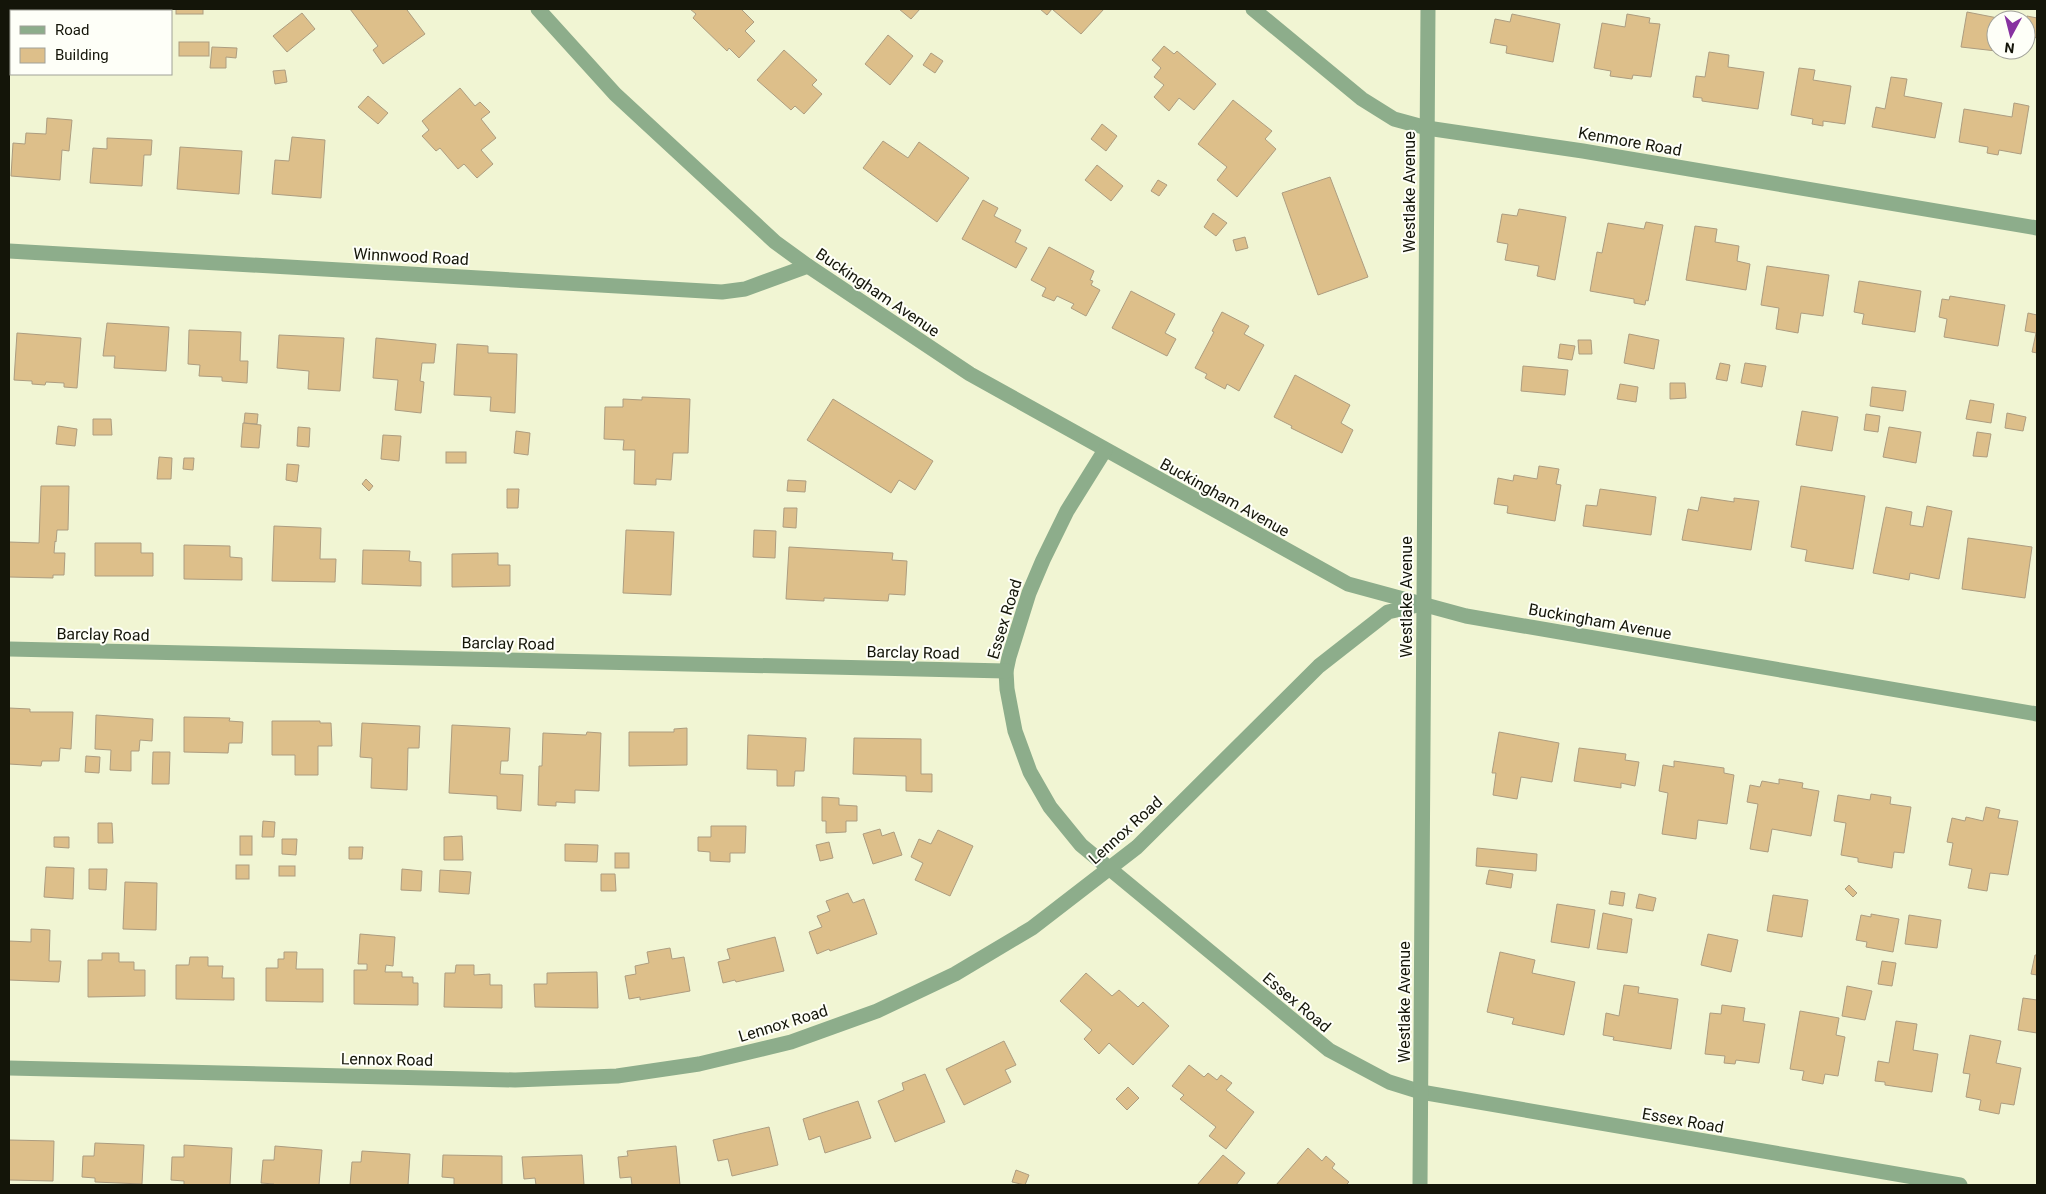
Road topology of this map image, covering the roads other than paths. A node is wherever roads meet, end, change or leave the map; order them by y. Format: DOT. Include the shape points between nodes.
graph roads {
  1 [pos="538,9"];
  2 [pos="1253,9"];
  3 [pos="1428,9"];
  4 [pos="1427,128"];
  5 [pos="2037,228"];
  6 [pos="9,251"];
  7 [pos="808,266"];
  8 [pos="1105,450"];
  9 [pos="1424,604"];
  10 [pos="9,649"];
  11 [pos="1006,671"];
  12 [pos="2037,714"];
  13 [pos="1109,869"];
  14 [pos="9,1068"];
  15 [pos="1420,1092"];
  16 [pos="1420,1185"];
  17 [pos="1960,1185"];
  1 -- 7 [label="street, Buckingham Avenue" via="615,94 775,242"];
  2 -- 4 [label="street, Kenmore Road" via="1362,100 1394,119"];
  3 -- 4 [label="street, Westlake Avenue"];
  4 -- 5 [label="street, Kenmore Road" via="1582,150"];
  4 -- 9 [label="street, Westlake Avenue"];
  6 -- 7 [label="street, Winnwood Road" via="722,292 745,289"];
  7 -- 8 [label="street, Buckingham Avenue" via="970,374"];
  8 -- 9 [label="street, Buckingham Avenue" via="1348,584"];
  8 -- 11 [label="street, Essex Road" via="1067,511 1042,560"];
  9 -- 12 [label="street, Buckingham Avenue" via="1466,616"];
  9 -- 13 [label="street, Lennox Road" via="1388,612 1319,666 1137,847"];
  9 -- 15 [label="street, Westlake Avenue"];
  10 -- 11 [label="street, Barclay Road"];
  11 -- 13 [label="street, Essex Road" via="1015,731 1030,772 1050,807 1081,845"];
  13 -- 14 [label="street, Lennox Road" via="1032,928 955,974 877,1010 790,1042 699,1064 617,1076 515,1080"];
  13 -- 15 [label="street, Essex Road" via="1329,1050 1389,1082"];
  15 -- 16 [label="street, Westlake Avenue"];
  15 -- 17 [label="street, Essex Road"];
}
